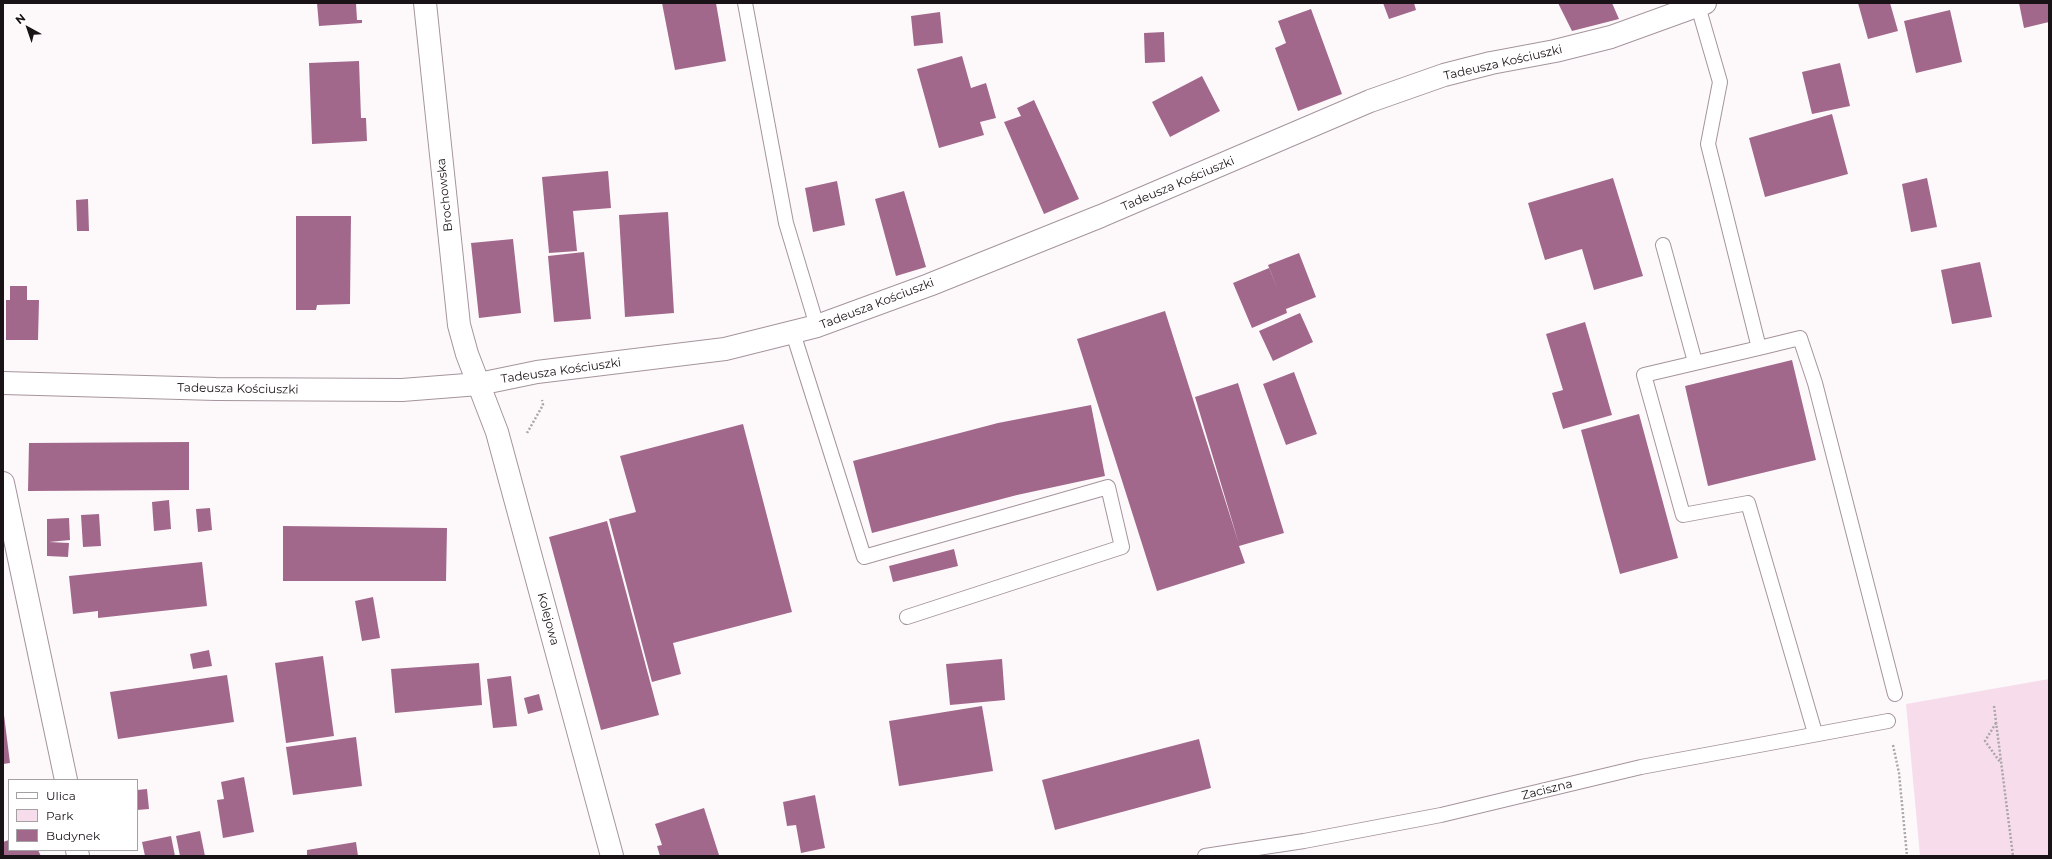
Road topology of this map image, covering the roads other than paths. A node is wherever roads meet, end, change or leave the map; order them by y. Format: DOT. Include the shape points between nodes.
graph roads {
  1 [pos="424,3"];
  2 [pos="745,3"];
  3 [pos="1702,4"];
  4 [pos="1663,246"];
  5 [pos="817,326"];
  6 [pos="793,333"];
  7 [pos="1759,348"];
  8 [pos="1695,362"];
  9 [pos="3,383"];
  10 [pos="479,384"];
  11 [pos="3,483"];
  12 [pos="907,617"];
  13 [pos="1895,694"];
  14 [pos="1888,721"];
  15 [pos="1815,733"];
  16 [pos="66,779"];
  17 [pos="612,856"];
  18 [pos="1205,856"];
  1 -- 10 [label="street, Brochowska" via="459,325"];
  2 -- 5 [label="lane" via="786,223"];
  3 -- 5 [label="street, Tadeusza Kościuszki" via="1611,37 1444,75 1370,102 1101,216"];
  3 -- 7 [label="lane" via="1720,82 1708,144"];
  4 -- 8 [label="lane"];
  5 -- 6 [label="street, Tadeusza Kościuszki"];
  6 -- 10 [label="street, Tadeusza Kościuszki" via="725,349 537,372"];
  6 -- 12 [label="lane" via="864,557 1108,487 1122,547"];
  7 -- 8 [label="lane"];
  7 -- 13 [label="lane" via="1800,338 1815,383"];
  8 -- 15 [label="lane" via="1644,374 1683,515 1748,503"];
  9 -- 10 [label="street, Tadeusza Kościuszki" via="329,391 402,390"];
  10 -- 17 [label="street, Kolejowa" via="497,432"];
  11 -- 16 [label="street"];
  14 -- 15 [label="lane, Zaciszna"];
  15 -- 18 [label="lane, Zaciszna" via="1642,767 1441,815 1304,841"];
}
